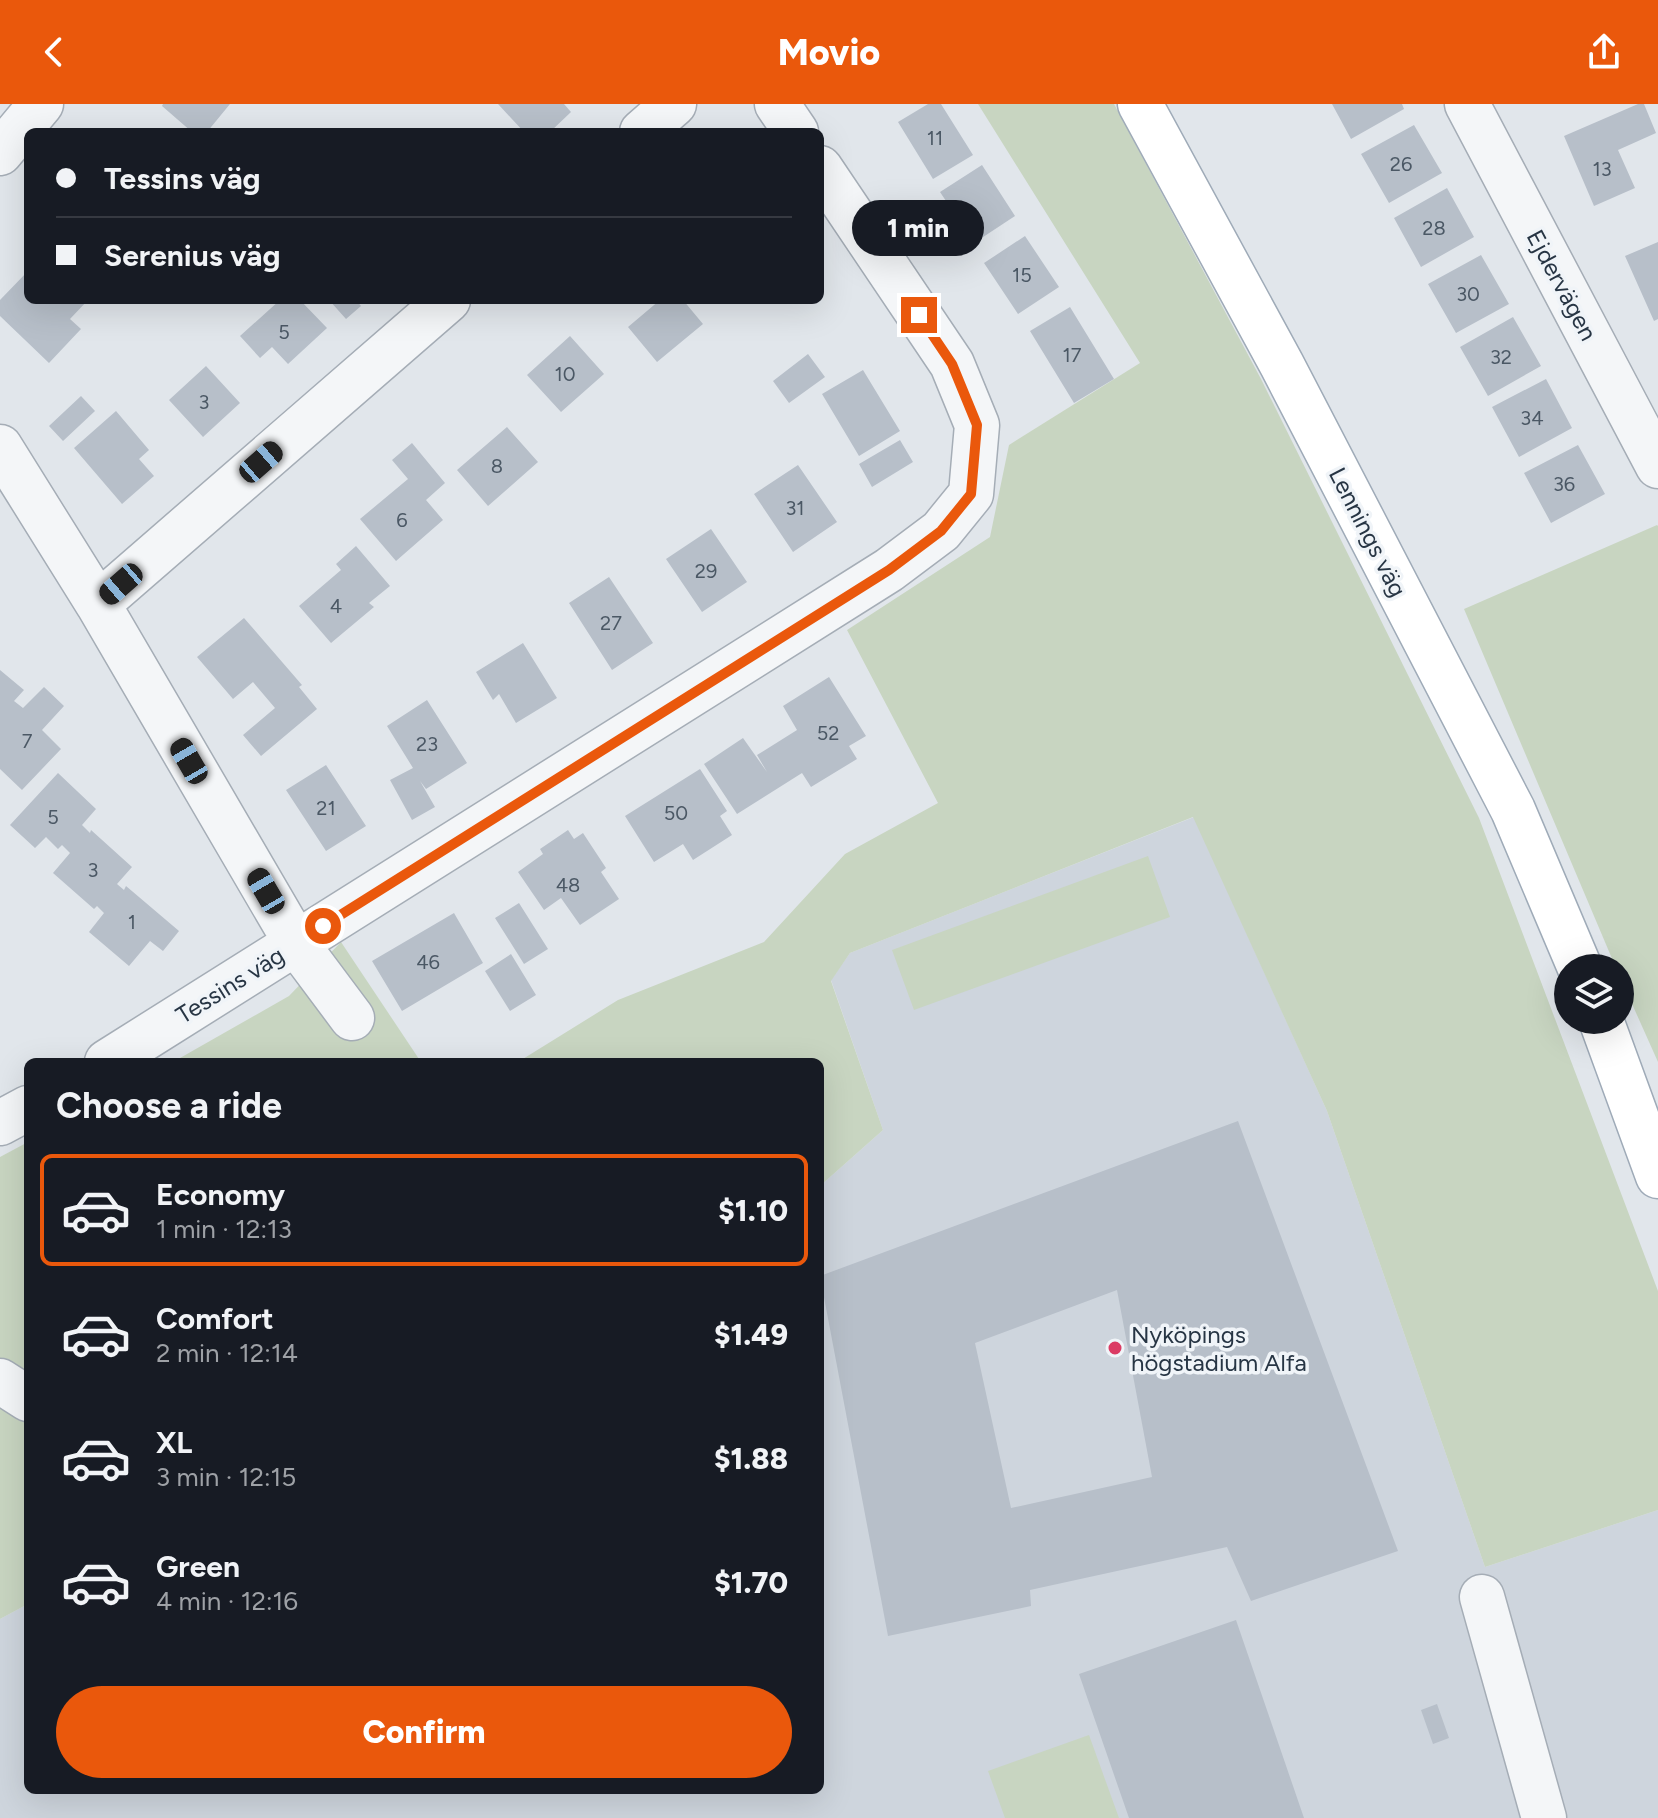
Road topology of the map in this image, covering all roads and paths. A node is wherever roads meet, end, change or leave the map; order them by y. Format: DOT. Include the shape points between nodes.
graph roads {
  1 [pos="41,104"];
  2 [pos="674,104"];
  3 [pos="777,104"];
  4 [pos="1140,104"];
  5 [pos="1467,104"];
  6 [pos="647,128"];
  7 [pos="793,128"];
  8 [pos="0,153"];
  9 [pos="824,174"];
  10 [pos="443,304"];
  11 [pos="0,447"];
  12 [pos="1658,466"];
  13 [pos="98,604"];
  14 [pos="296,943"];
  15 [pos="1574,954"];
  16 [pos="352,1018"];
  17 [pos="1606,1034"];
  18 [pos="113,1058"];
  19 [pos="24,1110"];
  20 [pos="0,1123"];
  21 [pos="1658,1176"];
  22 [pos="0,1381"];
  23 [pos="24,1396"];
  24 [pos="1482,1597"];
  25 [pos="1544,1818"];
  1 -- 8 [label="street"];
  2 -- 6 [label="street"];
  3 -- 7 [label="street"];
  4 -- 15 [label="main road, Lennings väg" via="1513,810"];
  5 -- 12 [label="street, Ejdervägen"];
  9 -- 14 [label="street, Tessins väg" via="952,364 977,425 971,494 941,531 889,570"];
  10 -- 13 [label="street"];
  11 -- 13 [label="street"];
  13 -- 14 [label="street"];
  14 -- 16 [label="street"];
  14 -- 18 [label="street, Tessins väg"];
  17 -- 21 [label="main road"];
  19 -- 20 [label="street"];
  22 -- 23 [label="street"];
  24 -- 25 [label="street"];
}
